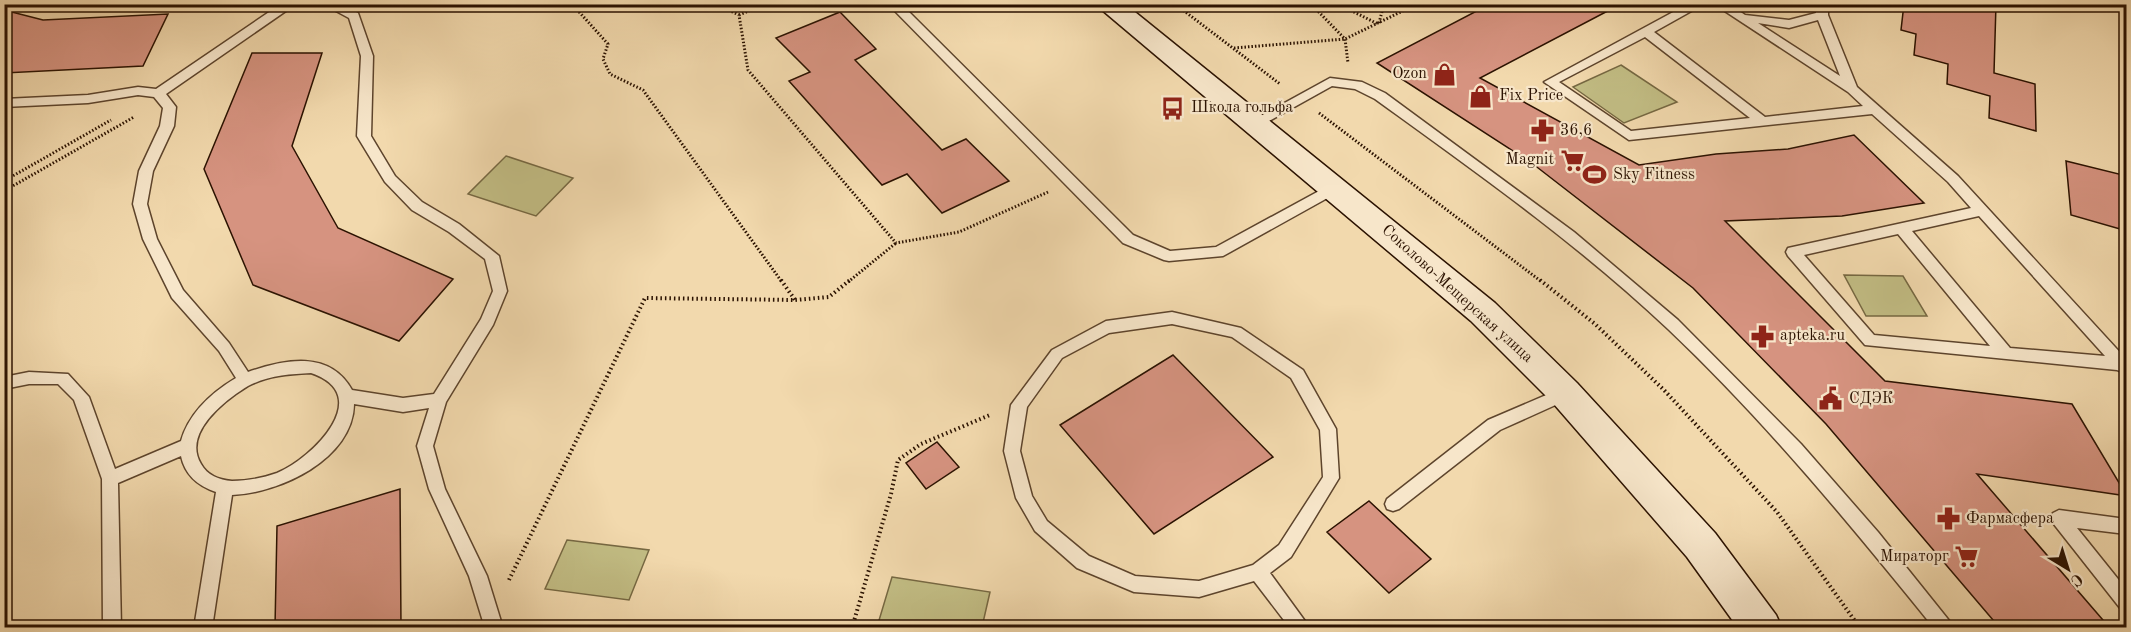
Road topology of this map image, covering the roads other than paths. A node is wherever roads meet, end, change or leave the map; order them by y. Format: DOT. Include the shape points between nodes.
graph roads {
  1 [pos="290,4"];
  2 [pos="329,4"];
  3 [pos="894,4"];
  4 [pos="1108,4"];
  5 [pos="1698,4"];
  6 [pos="1720,4"];
  7 [pos="1822,10"];
  8 [pos="1744,18"];
  9 [pos="1646,32"];
  10 [pos="1852,89"];
  11 [pos="161,96"];
  12 [pos="4,103"];
  13 [pos="1874,109"];
  14 [pos="1762,121"];
  15 [pos="1255,123"];
  16 [pos="1335,188"];
  17 [pos="1981,211"];
  18 [pos="1901,228"];
  19 [pos="2005,353"];
  20 [pos="2124,368"];
  21 [pos="245,380"];
  22 [pos="4,383"];
  23 [pos="1565,393"];
  24 [pos="347,396"];
  25 [pos="439,400"];
  26 [pos="188,446"];
  27 [pos="110,479"];
  28 [pos="225,488"];
  29 [pos="1393,504"];
  30 [pos="2127,526"];
  31 [pos="1258,572"];
  32 [pos="2127,602"];
  33 [pos="492,623"];
  34 [pos="112,627"];
  35 [pos="203,627"];
  36 [pos="1300,627"];
  37 [pos="1761,627"];
  38 [pos="1946,627"];
  1 -- 11 [label="lane"];
  2 -- 25 [label="lane" via="354,16 366,56 364,136 390,179 417,206 492,256 500,291 488,321"];
  3 -- 16 [label="lane" via="1128,239 1169,256 1218,252"];
  4 -- 15 [label="street, Соколово-Мещерская улица"];
  5 -- 9 [label="lane"];
  6 -- 8 [label="lane"];
  7 -- 8 [label="lane" via="1789,24"];
  7 -- 10 [label="lane"];
  8 -- 10 [label="lane"];
  9 -- 14 [label="lane"];
  9 -- 14 [label="lane" via="1550,82 1629,136"];
  10 -- 13 [label="lane"];
  11 -- 12 [label="lane" via="138,91 88,99"];
  11 -- 21 [label="lane" via="170,107 167,126 146,171 140,204 150,239 177,294 224,347"];
  13 -- 14 [label="lane"];
  13 -- 17 [label="lane" via="1953,179"];
  15 -- 16 [label="street, Соколово-Мещерская улица"];
  15 -- 38 [label="lane" via="1330,82 1358,85 1380,96 1550,220 1714,363 1830,486"];
  16 -- 23 [label="street, Соколово-Мещерская улица" via="1482,312"];
  17 -- 18 [label="lane"];
  17 -- 20 [label="lane"];
  18 -- 19 [label="lane"];
  18 -- 19 [label="lane" via="1793,252 1870,341"];
  19 -- 20 [label="lane"];
  21 -- 24 [label="lane" via="279,368 311,367 335,377"];
  21 -- 26 [label="lane" via="218,399 197,422"];
  22 -- 27 [label="lane" via="62,378 81,397"];
  23 -- 29 [label="lane" via="1494,425"];
  23 -- 37 [label="street, Соколово-Мещерская улица" via="1701,545"];
  24 -- 25 [label="lane" via="403,405"];
  24 -- 28 [label="lane" via="345,417 333,440 312,461 284,477 254,487"];
  25 -- 33 [label="lane" via="425,446 437,489 478,576"];
  26 -- 27 [label="lane"];
  26 -- 28 [label="lane" via="191,466 204,481"];
  27 -- 34 [label="lane"];
  28 -- 35 [label="lane"];
  30 -- 32 [label="lane" via="2058,518"];
  31 -- 31 [label="lane" via="1199,589 1134,584 1083,562 1041,526 1024,498 1012,451 1019,405 1057,354 1106,327 1172,318 1236,332 1297,374 1328,429 1331,478 1285,551"];
  31 -- 36 [label="lane"];
}
